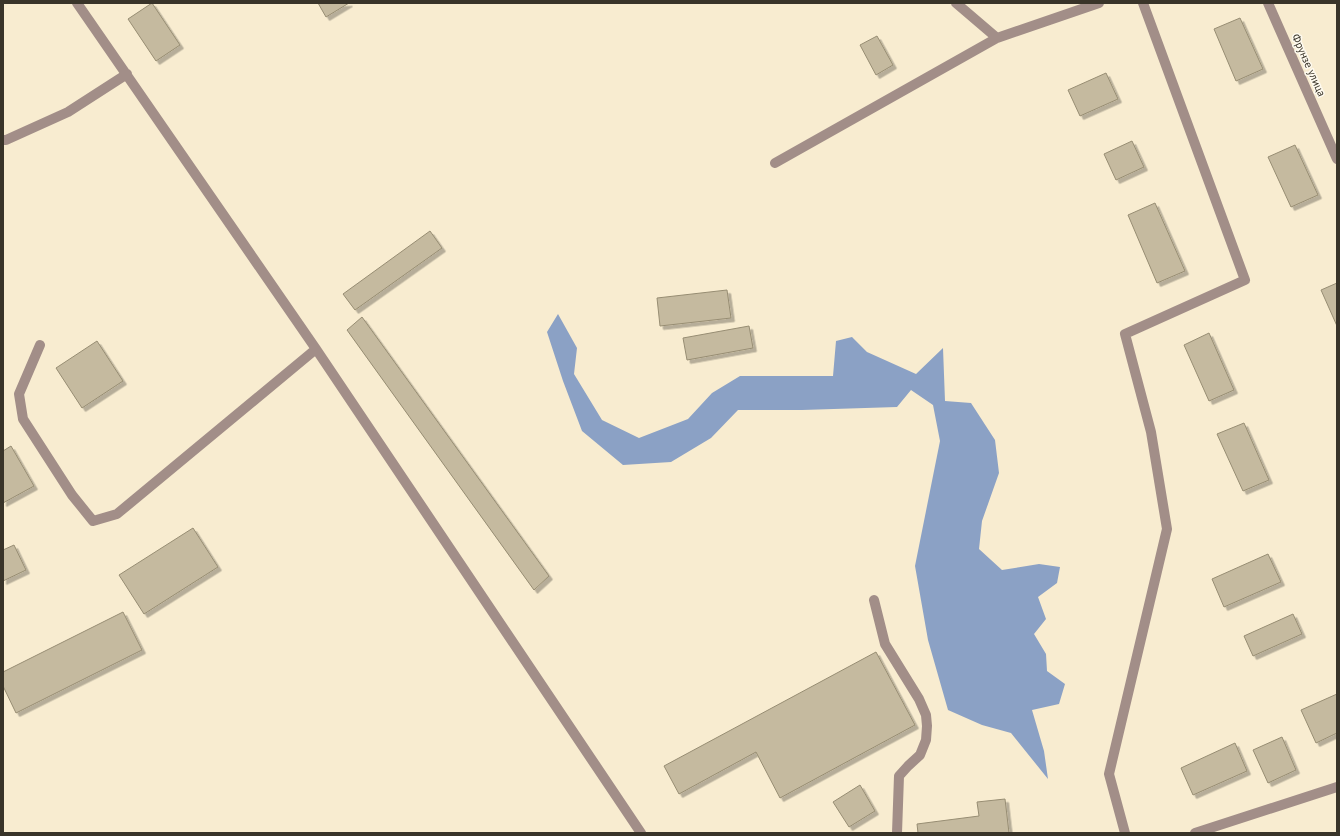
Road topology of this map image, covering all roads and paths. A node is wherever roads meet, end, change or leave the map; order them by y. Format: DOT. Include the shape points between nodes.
graph roads {
  1 [pos="77,3"];
  2 [pos="956,3"];
  3 [pos="1099,3"];
  4 [pos="1143,3"];
  5 [pos="1268,3"];
  6 [pos="997,38"];
  7 [pos="127,74"];
  8 [pos="3,140"];
  9 [pos="1337,159"];
  10 [pos="775,163"];
  11 [pos="40,345"];
  12 [pos="316,348"];
  13 [pos="874,600"];
  14 [pos="1337,787"];
  15 [pos="641,833"];
  16 [pos="897,833"];
  17 [pos="1124,833"];
  18 [pos="1195,833"];
  1 -- 7 [label="street"];
  2 -- 6 [label="street"];
  3 -- 6 [label="street"];
  4 -- 17 [label="street" via="1245,280 1125,334 1151,432 1167,529 1109,774"];
  5 -- 9 [label="street, Фрунзе улица"];
  6 -- 10 [label="street"];
  7 -- 8 [label="street" via="68,112"];
  7 -- 12 [label="street"];
  11 -- 12 [label="street" via="19,394 23,419 92,521 117,514"];
  12 -- 15 [label="street"];
  13 -- 16 [label="street" via="886,644 926,715 926,740 920,755 899,776"];
  14 -- 18 [label="street"];
}
